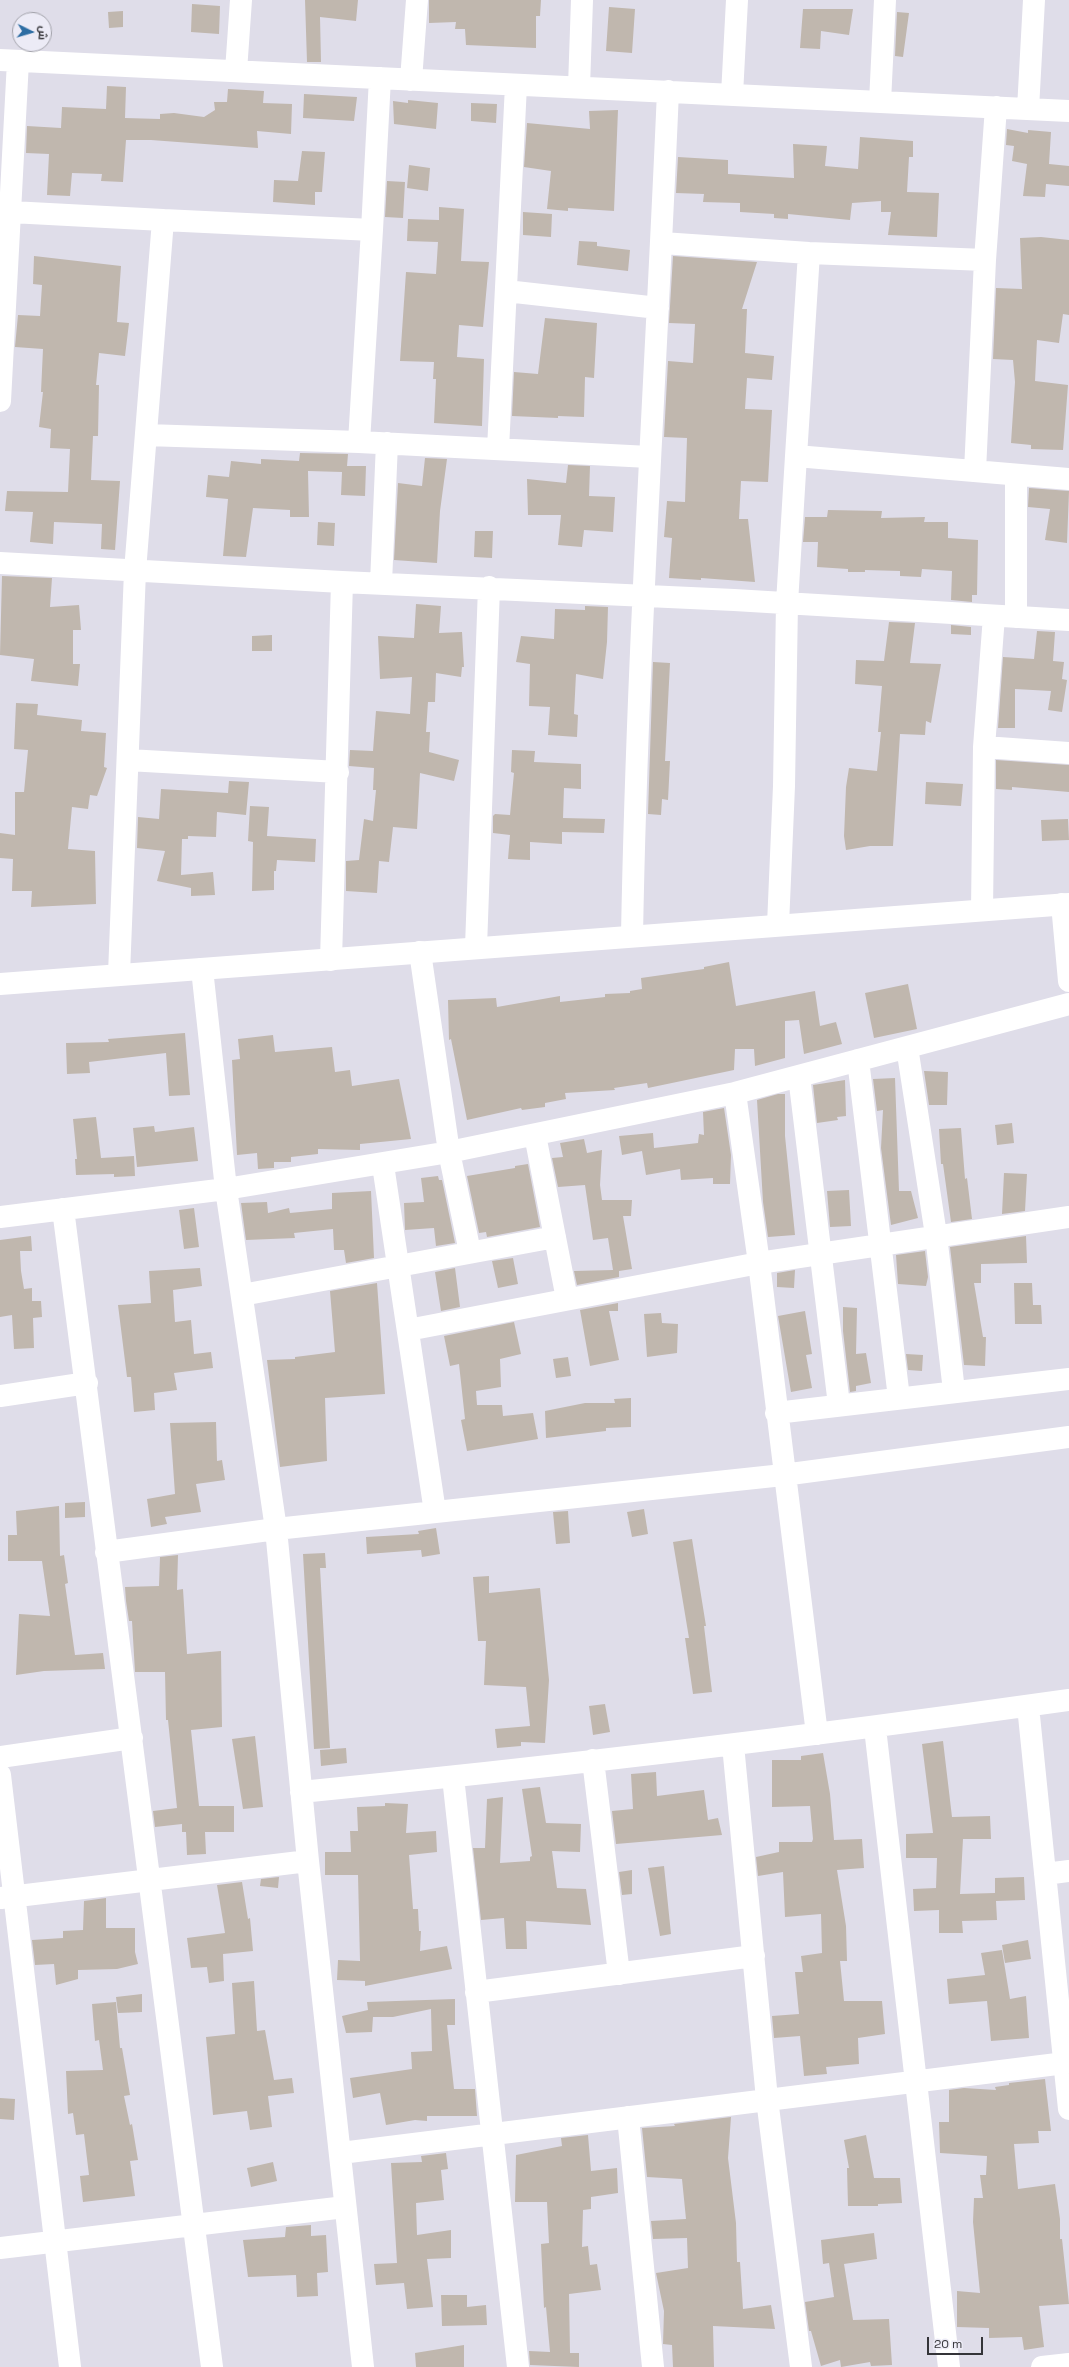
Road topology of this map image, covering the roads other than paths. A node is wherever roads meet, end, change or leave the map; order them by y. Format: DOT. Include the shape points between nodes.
graph roads {
  1 [pos="241,0"];
  2 [pos="417,0"];
  3 [pos="582,0"];
  4 [pos="737,0"];
  5 [pos="884,0"];
  6 [pos="1034,0"];
  7 [pos="9,60"];
  8 [pos="236,71"];
  9 [pos="380,78"];
  10 [pos="411,80"];
  11 [pos="516,85"];
  12 [pos="578,88"];
  13 [pos="668,91"];
  14 [pos="732,95"];
  15 [pos="880,102"];
  16 [pos="996,107"];
  17 [pos="1028,109"];
  18 [pos="1069,111"];
  19 [pos="11,212"];
  20 [pos="163,220"];
  21 [pos="372,230"];
  22 [pos="662,244"];
  23 [pos="809,253"];
  24 [pos="985,260"];
  25 [pos="506,291"];
  26 [pos="658,308"];
  27 [pos="0,401"];
  28 [pos="146,435"];
  29 [pos="359,442"];
  30 [pos="387,443"];
  31 [pos="498,449"];
  32 [pos="796,456"];
  33 [pos="650,457"];
  34 [pos="974,471"];
  35 [pos="1016,475"];
  36 [pos="1069,480"];
  37 [pos="0,563"];
  38 [pos="135,571"];
  39 [pos="342,582"];
  40 [pos="381,583"];
  41 [pos="489,588"];
  42 [pos="642,595"];
  43 [pos="787,603"];
  44 [pos="994,616"];
  45 [pos="1016,617"];
  46 [pos="1069,620"];
  47 [pos="984,747"];
  48 [pos="1069,753"];
  49 [pos="128,760"];
  50 [pos="338,772"];
  51 [pos="1066,904"];
  52 [pos="982,910"];
  53 [pos="778,925"];
  54 [pos="632,936"];
  55 [pos="476,947"];
  56 [pos="420,952"];
  57 [pos="331,960"];
  58 [pos="202,969"];
  59 [pos="119,974"];
  60 [pos="1069,981"];
  61 [pos="0,984"];
  62 [pos="1069,1004"];
  63 [pos="907,1047"];
  64 [pos="858,1060"];
  65 [pos="799,1076"];
  66 [pos="735,1093"];
  67 [pos="535,1135"];
  68 [pos="449,1152"];
  69 [pos="383,1165"];
  70 [pos="226,1189"];
  71 [pos="63,1209"];
  72 [pos="1069,1216"];
  73 [pos="0,1217"];
  74 [pos="936,1235"];
  75 [pos="555,1237"];
  76 [pos="880,1244"];
  77 [pos="470,1252"];
  78 [pos="820,1253"];
  79 [pos="759,1263"];
  80 [pos="398,1266"];
  81 [pos="242,1295"];
  82 [pos="567,1299"];
  83 [pos="408,1330"];
  84 [pos="1069,1379"];
  85 [pos="87,1383"];
  86 [pos="954,1391"];
  87 [pos="0,1396"];
  88 [pos="899,1398"];
  89 [pos="839,1405"];
  90 [pos="776,1413"];
  91 [pos="1069,1437"];
  92 [pos="783,1475"];
  93 [pos="435,1512"];
  94 [pos="276,1529"];
  95 [pos="106,1552"];
  96 [pos="1069,1700"];
  97 [pos="1028,1706"];
  98 [pos="875,1728"];
  99 [pos="817,1734"];
  100 [pos="132,1738"];
  101 [pos="733,1745"];
  102 [pos="0,1757"];
  103 [pos="593,1760"];
  104 [pos="0,1775"];
  105 [pos="453,1778"];
  106 [pos="301,1792"];
  107 [pos="308,1861"];
  108 [pos="1069,1871"];
  109 [pos="1045,1874"];
  110 [pos="150,1879"];
  111 [pos="8,1897"];
  112 [pos="754,1956"];
  113 [pos="619,1974"];
  114 [pos="476,1992"];
  115 [pos="1065,2063"];
  116 [pos="917,2081"];
  117 [pos="767,2099"];
  118 [pos="1069,2109"];
  119 [pos="628,2117"];
  120 [pos="491,2134"];
  121 [pos="341,2153"];
  122 [pos="345,2207"];
  123 [pos="192,2226"];
  124 [pos="54,2242"];
  125 [pos="0,2248"];
  126 [pos="1069,2364"];
  127 [pos="70,2367"];
  128 [pos="212,2367"];
  129 [pos="363,2367"];
  130 [pos="518,2367"];
  131 [pos="654,2367"];
  132 [pos="801,2367"];
  133 [pos="949,2367"];
  134 [pos="1042,2367"];
  1 -- 8 [label="street"];
  2 -- 10 [label="street"];
  3 -- 12 [label="street"];
  4 -- 14 [label="street"];
  5 -- 15 [label="street"];
  6 -- 17 [label="street"];
  7 -- 8 [label="street"];
  7 -- 19 [label="street"];
  8 -- 9 [label="street"];
  9 -- 10 [label="street"];
  9 -- 21 [label="street"];
  10 -- 11 [label="street"];
  11 -- 12 [label="street"];
  11 -- 25 [label="street"];
  12 -- 13 [label="street"];
  13 -- 14 [label="street"];
  13 -- 22 [label="street"];
  14 -- 15 [label="street"];
  15 -- 16 [label="street"];
  16 -- 17 [label="street"];
  16 -- 24 [label="street"];
  17 -- 18 [label="street"];
  19 -- 20 [label="street"];
  19 -- 27 [label="street"];
  20 -- 21 [label="street"];
  20 -- 28 [label="street"];
  21 -- 29 [label="street"];
  22 -- 23 [label="street"];
  22 -- 26 [label="street"];
  23 -- 24 [label="street"];
  23 -- 32 [label="street"];
  24 -- 34 [label="street"];
  25 -- 26 [label="street"];
  25 -- 31 [label="street"];
  26 -- 33 [label="street"];
  28 -- 29 [label="street"];
  28 -- 38 [label="street"];
  29 -- 30 [label="street"];
  30 -- 31 [label="street"];
  30 -- 40 [label="street"];
  31 -- 33 [label="street"];
  32 -- 34 [label="street"];
  32 -- 43 [label="street"];
  33 -- 42 [label="street"];
  34 -- 35 [label="street"];
  35 -- 36 [label="street"];
  35 -- 45 [label="street"];
  37 -- 38 [label="street"];
  38 -- 39 [label="street"];
  38 -- 49 [label="street"];
  39 -- 40 [label="street"];
  39 -- 50 [label="street"];
  40 -- 41 [label="street"];
  41 -- 42 [label="street"];
  41 -- 55 [label="street"];
  42 -- 43 [label="street"];
  42 -- 54 [label="street"];
  43 -- 44 [label="street"];
  43 -- 53 [label="street" via="784,786"];
  44 -- 45 [label="street"];
  44 -- 47 [label="street"];
  45 -- 46 [label="street"];
  47 -- 48 [label="street"];
  47 -- 52 [label="street"];
  49 -- 50 [label="street"];
  49 -- 59 [label="street"];
  50 -- 57 [label="street"];
  51 -- 52 [label="street"];
  51 -- 60 [label="street"];
  52 -- 53 [label="street"];
  53 -- 54 [label="street"];
  54 -- 55 [label="street"];
  55 -- 56 [label="street"];
  56 -- 57 [label="street"];
  56 -- 68 [label="street"];
  57 -- 58 [label="street"];
  58 -- 59 [label="street"];
  58 -- 70 [label="street"];
  59 -- 61 [label="street"];
  62 -- 63 [label="street"];
  63 -- 64 [label="street"];
  63 -- 74 [label="street"];
  64 -- 65 [label="street"];
  64 -- 76 [label="street"];
  65 -- 66 [label="street"];
  65 -- 78 [label="street"];
  66 -- 67 [label="street"];
  66 -- 79 [label="street"];
  67 -- 68 [label="street"];
  67 -- 75 [label="street"];
  68 -- 69 [label="street"];
  68 -- 77 [label="street"];
  69 -- 70 [label="street"];
  69 -- 80 [label="street"];
  70 -- 71 [label="street"];
  70 -- 81 [label="street"];
  71 -- 73 [label="street"];
  71 -- 85 [label="street"];
  72 -- 74 [label="street"];
  74 -- 76 [label="street"];
  74 -- 86 [label="street"];
  75 -- 77 [label="street"];
  75 -- 82 [label="street"];
  76 -- 78 [label="street"];
  76 -- 88 [label="street"];
  77 -- 80 [label="street"];
  78 -- 79 [label="street"];
  78 -- 89 [label="street"];
  79 -- 82 [label="street"];
  79 -- 90 [label="street"];
  80 -- 81 [label="street"];
  80 -- 83 [label="street"];
  81 -- 94 [label="street"];
  82 -- 83 [label="street"];
  83 -- 93 [label="street"];
  84 -- 86 [label="street"];
  85 -- 87 [label="street"];
  85 -- 95 [label="street"];
  86 -- 88 [label="street"];
  88 -- 89 [label="street"];
  89 -- 90 [label="street"];
  90 -- 92 [label="street"];
  91 -- 92 [label="street"];
  92 -- 93 [label="street"];
  92 -- 99 [label="street"];
  93 -- 94 [label="street"];
  94 -- 95 [label="street"];
  94 -- 106 [label="street"];
  95 -- 100 [label="street"];
  96 -- 97 [label="street"];
  97 -- 98 [label="street"];
  97 -- 109 [label="street"];
  98 -- 99 [label="street"];
  98 -- 116 [label="street"];
  99 -- 101 [label="street"];
  100 -- 102 [label="street"];
  100 -- 110 [label="street"];
  101 -- 103 [label="street"];
  101 -- 112 [label="street"];
  103 -- 105 [label="street"];
  103 -- 113 [label="street"];
  104 -- 111 [label="street"];
  105 -- 106 [label="street"];
  105 -- 114 [label="street"];
  106 -- 107 [label="street"];
  107 -- 110 [label="street"];
  107 -- 121 [label="street"];
  108 -- 109 [label="street"];
  109 -- 115 [label="street"];
  110 -- 111 [label="street"];
  110 -- 123 [label="street"];
  111 -- 124 [label="street"];
  112 -- 113 [label="street"];
  112 -- 117 [label="street"];
  113 -- 114 [label="street"];
  114 -- 120 [label="street"];
  115 -- 116 [label="street"];
  115 -- 118 [label="street"];
  116 -- 117 [label="street"];
  116 -- 133 [label="street"];
  117 -- 119 [label="street"];
  117 -- 132 [label="street"];
  119 -- 120 [label="street"];
  119 -- 131 [label="street"];
  120 -- 121 [label="street"];
  120 -- 130 [label="street"];
  121 -- 122 [label="street"];
  122 -- 123 [label="street"];
  122 -- 129 [label="street"];
  123 -- 124 [label="street"];
  123 -- 128 [label="street"];
  124 -- 125 [label="street"];
  124 -- 127 [label="street"];
  126 -- 134 [label="street"];
}
